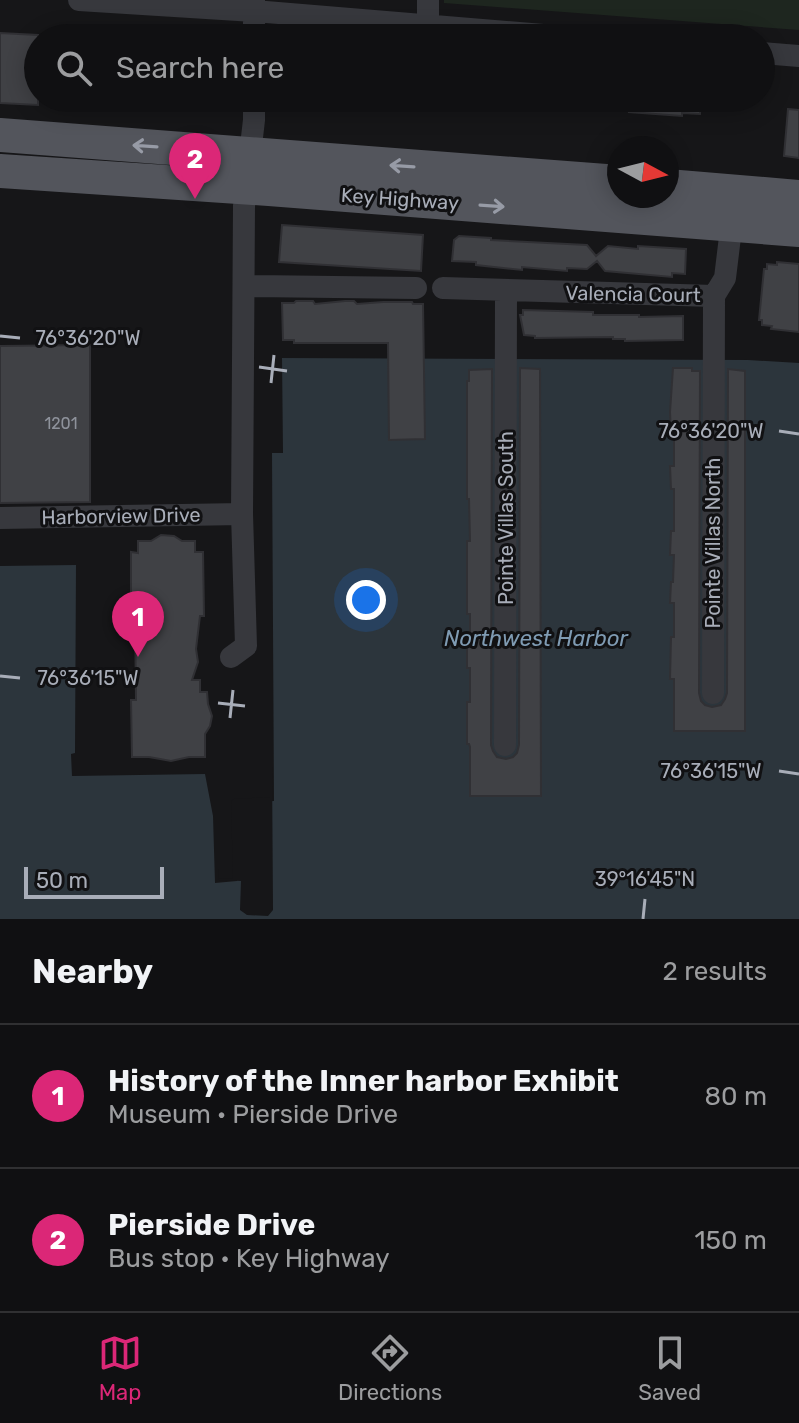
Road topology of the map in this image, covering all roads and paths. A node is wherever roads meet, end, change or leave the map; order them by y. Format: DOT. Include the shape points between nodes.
graph roads {
  1 [pos="79,0"];
  2 [pos="428,0"];
  3 [pos="254,5"];
  4 [pos="411,24"];
  5 [pos="428,24"];
  6 [pos="775,54"];
  7 [pos="799,56"];
  8 [pos="254,112"];
  9 [pos="0,135"];
  10 [pos="250,154"];
  11 [pos="0,171"];
  12 [pos="607,181"];
  13 [pos="247,188"];
  14 [pos="679,190"];
  15 [pos="799,197"];
  16 [pos="734,208"];
  17 [pos="799,230"];
  18 [pos="244,286"];
  19 [pos="416,288"];
  20 [pos="443,288"];
  21 [pos="506,291"];
  22 [pos="714,296"];
  23 [pos="242,514"];
  24 [pos="0,518"];
  25 [pos="231,657"];
  26 [pos="713,693"];
  27 [pos="505,745"];
  1 -- 3 [label="street"];
  2 -- 5 [label="street"];
  3 -- 4 [label="street"];
  6 -- 7 [label="street"];
  8 -- 10 [label="street"];
  10 -- 9 [label="main road, Key Highway, one-way"];
  12 -- 10 [label="main road, Key Highway, one-way"];
  10 -- 13 [label="street"];
  11 -- 13 [label="main road, Key Highway"];
  13 -- 16 [label="main road, Key Highway, one-way"];
  13 -- 18 [label="street"];
  14 -- 16 [label="main road, Key Highway"];
  15 -- 16 [label="main road, Key Highway"];
  16 -- 17 [label="main road, Key Highway"];
  16 -- 22 [label="street, Valencia Court" via="725,278"];
  18 -- 19 [label="street"];
  18 -- 23 [label="street"];
  20 -- 21 [label="street, Valencia Court"];
  21 -- 22 [label="street, Valencia Court"];
  21 -- 27 [label="street, Pointe Villas South"];
  22 -- 26 [label="street, Pointe Villas North"];
  23 -- 24 [label="street, Harborview Drive"];
  23 -- 25 [label="street" via="246,646"];
}
